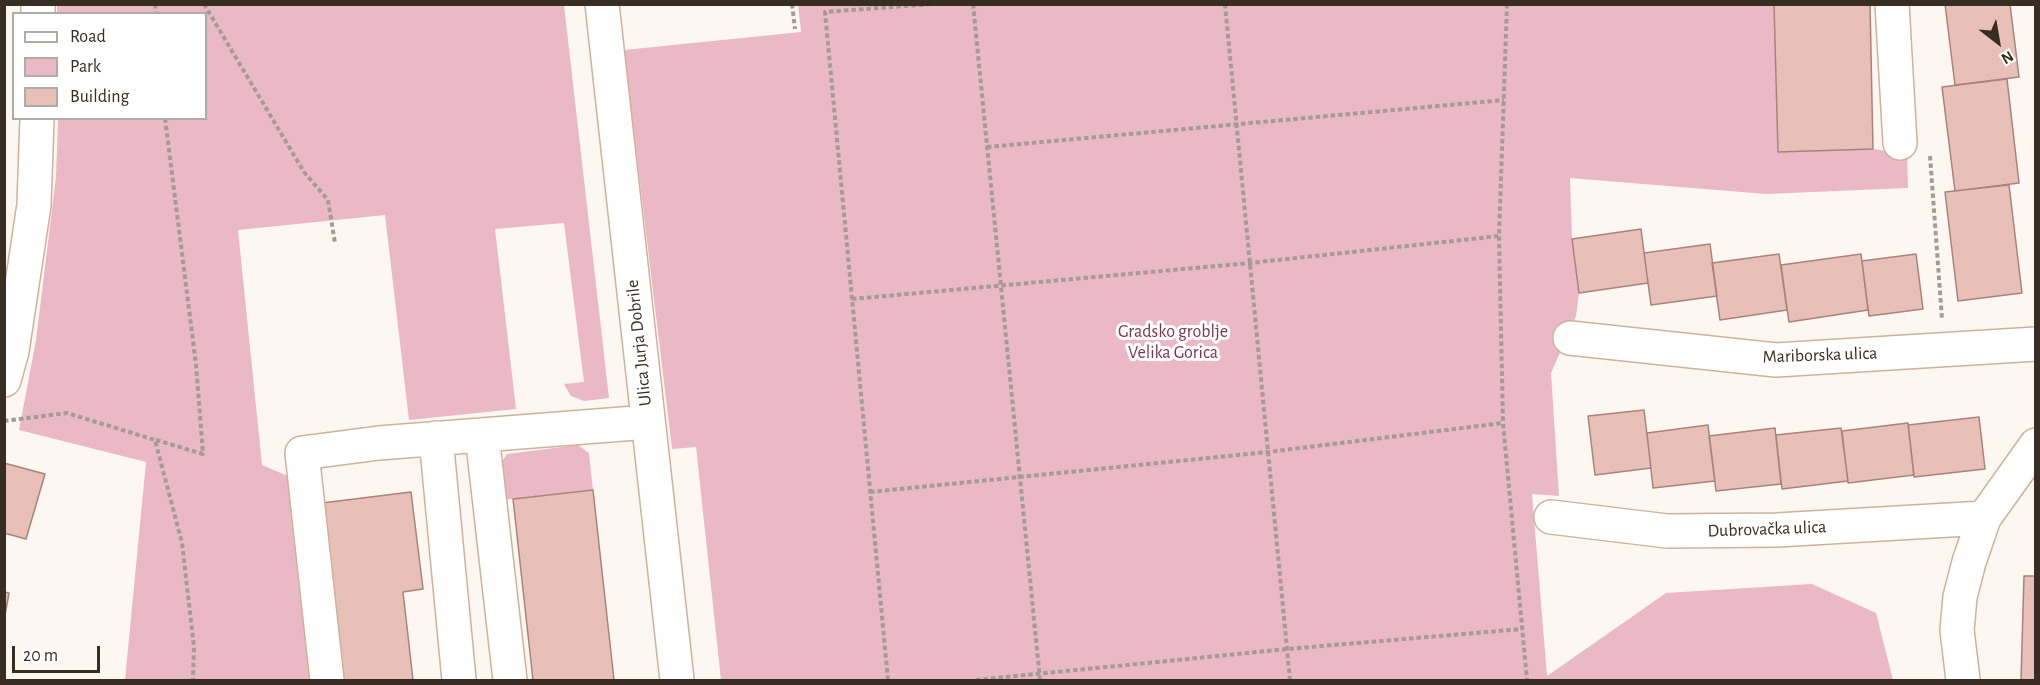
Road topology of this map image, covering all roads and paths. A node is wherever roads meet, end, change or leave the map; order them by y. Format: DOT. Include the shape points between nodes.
graph roads {
  1 [pos="204,4"];
  2 [pos="602,4"];
  3 [pos="792,4"];
  4 [pos="932,4"];
  5 [pos="973,4"];
  6 [pos="1225,4"];
  7 [pos="1508,4"];
  8 [pos="1892,4"];
  9 [pos="795,29"];
  10 [pos="1504,100"];
  11 [pos="38,120"];
  12 [pos="165,120"];
  13 [pos="1236,125"];
  14 [pos="1900,143"];
  15 [pos="987,147"];
  16 [pos="1499,236"];
  17 [pos="335,243"];
  18 [pos="1250,262"];
  19 [pos="1000,286"];
  20 [pos="852,299"];
  21 [pos="1570,338"];
  22 [pos="2036,344"];
  23 [pos="1944,349"];
  24 [pos="4,380"];
  25 [pos="4,421"];
  26 [pos="648,422"];
  27 [pos="1503,423"];
  28 [pos="482,435"];
  29 [pos="436,438"];
  30 [pos="155,440"];
  31 [pos="2036,445"];
  32 [pos="1268,452"];
  33 [pos="1019,475"];
  34 [pos="870,492"];
  35 [pos="1551,517"];
  36 [pos="1984,518"];
  37 [pos="1522,629"];
  38 [pos="1287,649"];
  39 [pos="1039,674"];
  40 [pos="193,681"];
  41 [pos="327,681"];
  42 [pos="459,681"];
  43 [pos="510,681"];
  44 [pos="677,681"];
  45 [pos="888,681"];
  46 [pos="976,681"];
  47 [pos="1040,681"];
  48 [pos="1290,681"];
  49 [pos="1527,681"];
  50 [pos="1963,681"];
  1 -- 17 [label="path" via="304,172 328,200"];
  2 -- 26 [label="street, Ulica Jurja Dobrile"];
  3 -- 9 [label="path"];
  4 -- 20 [label="path" via="825,12"];
  5 -- 15 [label="path"];
  6 -- 13 [label="path"];
  7 -- 10 [label="path"];
  8 -- 14 [label="street"];
  10 -- 13 [label="path"];
  10 -- 16 [label="path"];
  11 -- 24 [label="street" via="34,206"];
  12 -- 30 [label="path" via="196,365 203,454"];
  13 -- 15 [label="path"];
  13 -- 18 [label="path"];
  14 -- 23 [label="path" via="1929,144"];
  15 -- 19 [label="path"];
  16 -- 18 [label="path"];
  16 -- 27 [label="path"];
  18 -- 19 [label="path"];
  18 -- 32 [label="path"];
  19 -- 20 [label="path"];
  19 -- 33 [label="path"];
  20 -- 34 [label="path"];
  21 -- 23 [label="street, Mariborska ulica" via="1776,360"];
  22 -- 23 [label="street, Mariborska ulica"];
  25 -- 30 [label="path" via="67,413"];
  26 -- 28 [label="street"];
  26 -- 44 [label="street, Ulica Jurja Dobrile"];
  27 -- 32 [label="path"];
  27 -- 37 [label="path"];
  28 -- 29 [label="street"];
  28 -- 43 [label="street"];
  29 -- 41 [label="street" via="302,453"];
  29 -- 42 [label="street"];
  30 -- 40 [label="path" via="182,543 194,646"];
  31 -- 36 [label="street"];
  32 -- 33 [label="path"];
  32 -- 38 [label="path"];
  33 -- 34 [label="path"];
  33 -- 39 [label="path"];
  34 -- 45 [label="path"];
  35 -- 36 [label="street, Dubrovačka ulica" via="1667,531 1777,530"];
  36 -- 50 [label="street" via="1960,597 1957,630"];
  37 -- 38 [label="path"];
  37 -- 49 [label="path"];
  38 -- 39 [label="path"];
  38 -- 48 [label="path"];
  39 -- 46 [label="path"];
  39 -- 47 [label="path"];
}
